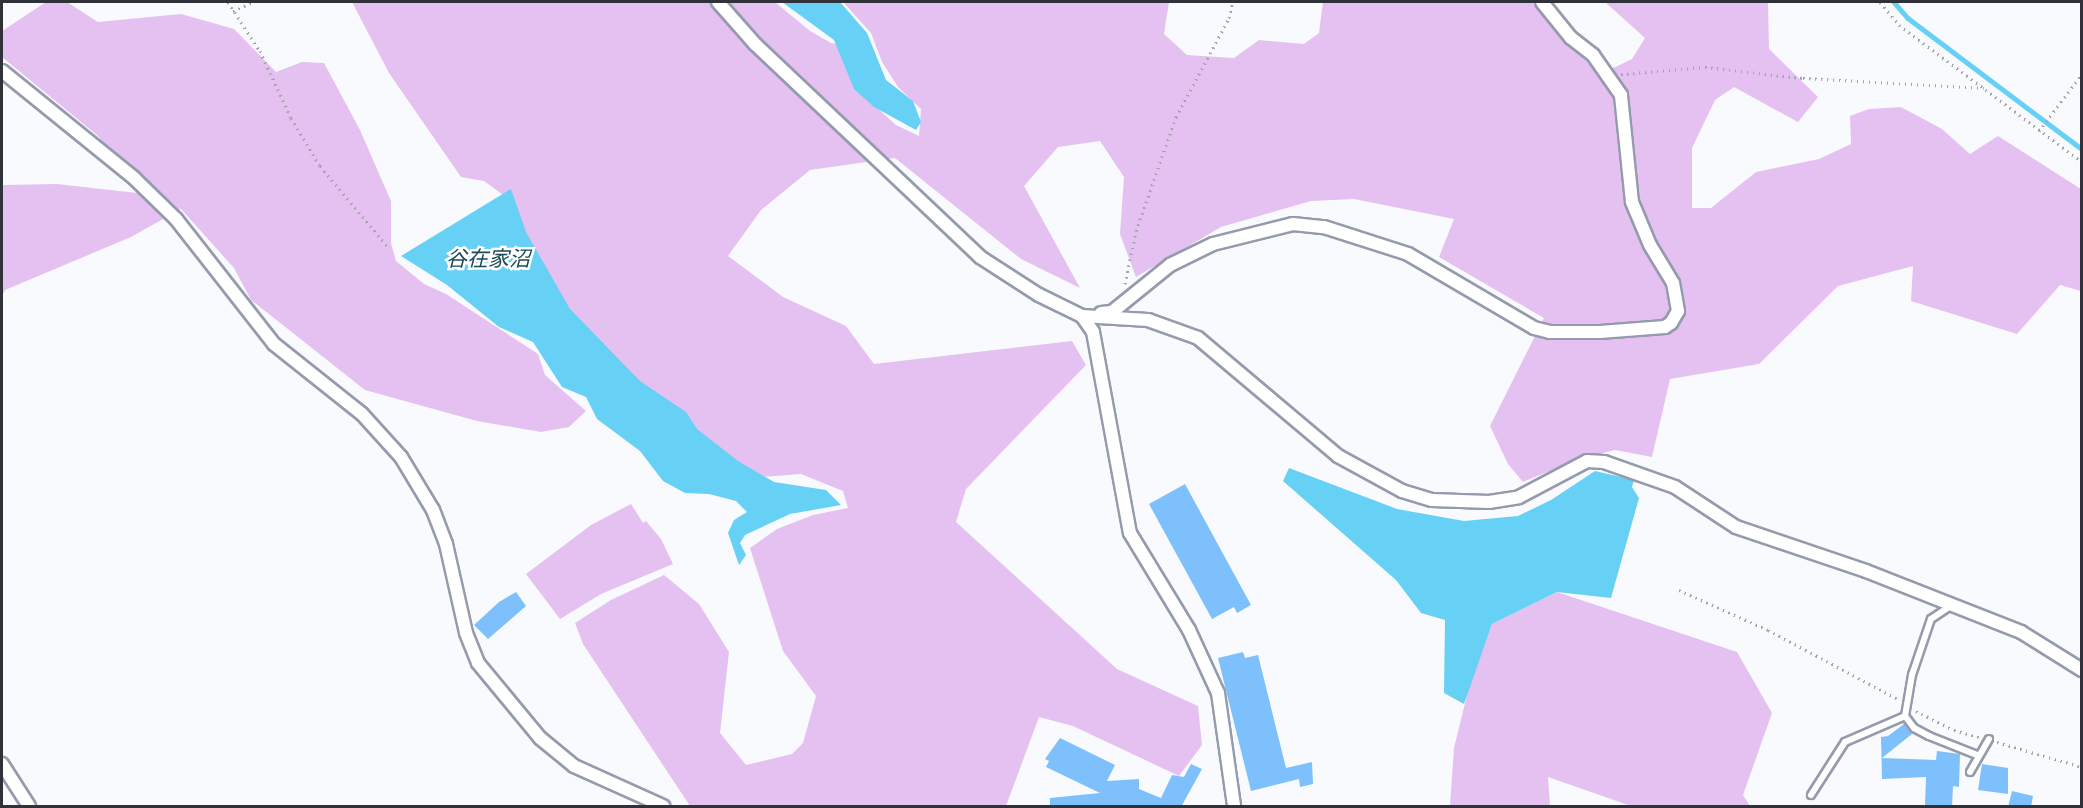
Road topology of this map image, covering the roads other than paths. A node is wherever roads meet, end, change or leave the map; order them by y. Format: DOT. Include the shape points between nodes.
graph roads {
  1 [pos="718,2"];
  2 [pos="1542,2"];
  3 [pos="2,71"];
  4 [pos="1082,316"];
  5 [pos="1950,606"];
  6 [pos="2082,670"];
  7 [pos="1905,716"];
  8 [pos="1989,740"];
  9 [pos="1977,755"];
  10 [pos="2,764"];
  11 [pos="1970,772"];
  12 [pos="1811,795"];
  13 [pos="29,807"];
  14 [pos="663,807"];
  15 [pos="1234,807"];
  1 -- 4 [label="street" via="755,44 980,257 1039,296"];
  2 -- 4 [label="street" via="1609,75 1621,95 1632,202 1678,298 1678,311 1665,327 1560,332 1534,328 1408,254 1324,227 1293,224 1213,244 1170,265 1112,312"];
  3 -- 14 [label="street" via="134,178 176,219 274,344 362,414 401,457 421,486 439,527 466,633 478,663 540,738 574,766"];
  4 -- 5 [label="street" via="1148,320 1198,338 1338,456 1402,491 1432,500 1490,502 1519,497 1587,461 1605,462 1675,487 1736,527 1866,571"];
  4 -- 15 [label="street" via="1098,347 1130,533 1190,630 1218,693"];
  5 -- 6 [label="street" via="2021,632"];
  5 -- 7 [label="lane" via="1932,619 1905,704"];
  7 -- 9 [label="lane" via="1914,728"];
  7 -- 12 [label="lane" via="1845,742"];
  8 -- 9 [label="lane"];
  9 -- 11 [label="lane"];
  10 -- 13 [label="street"];
}
